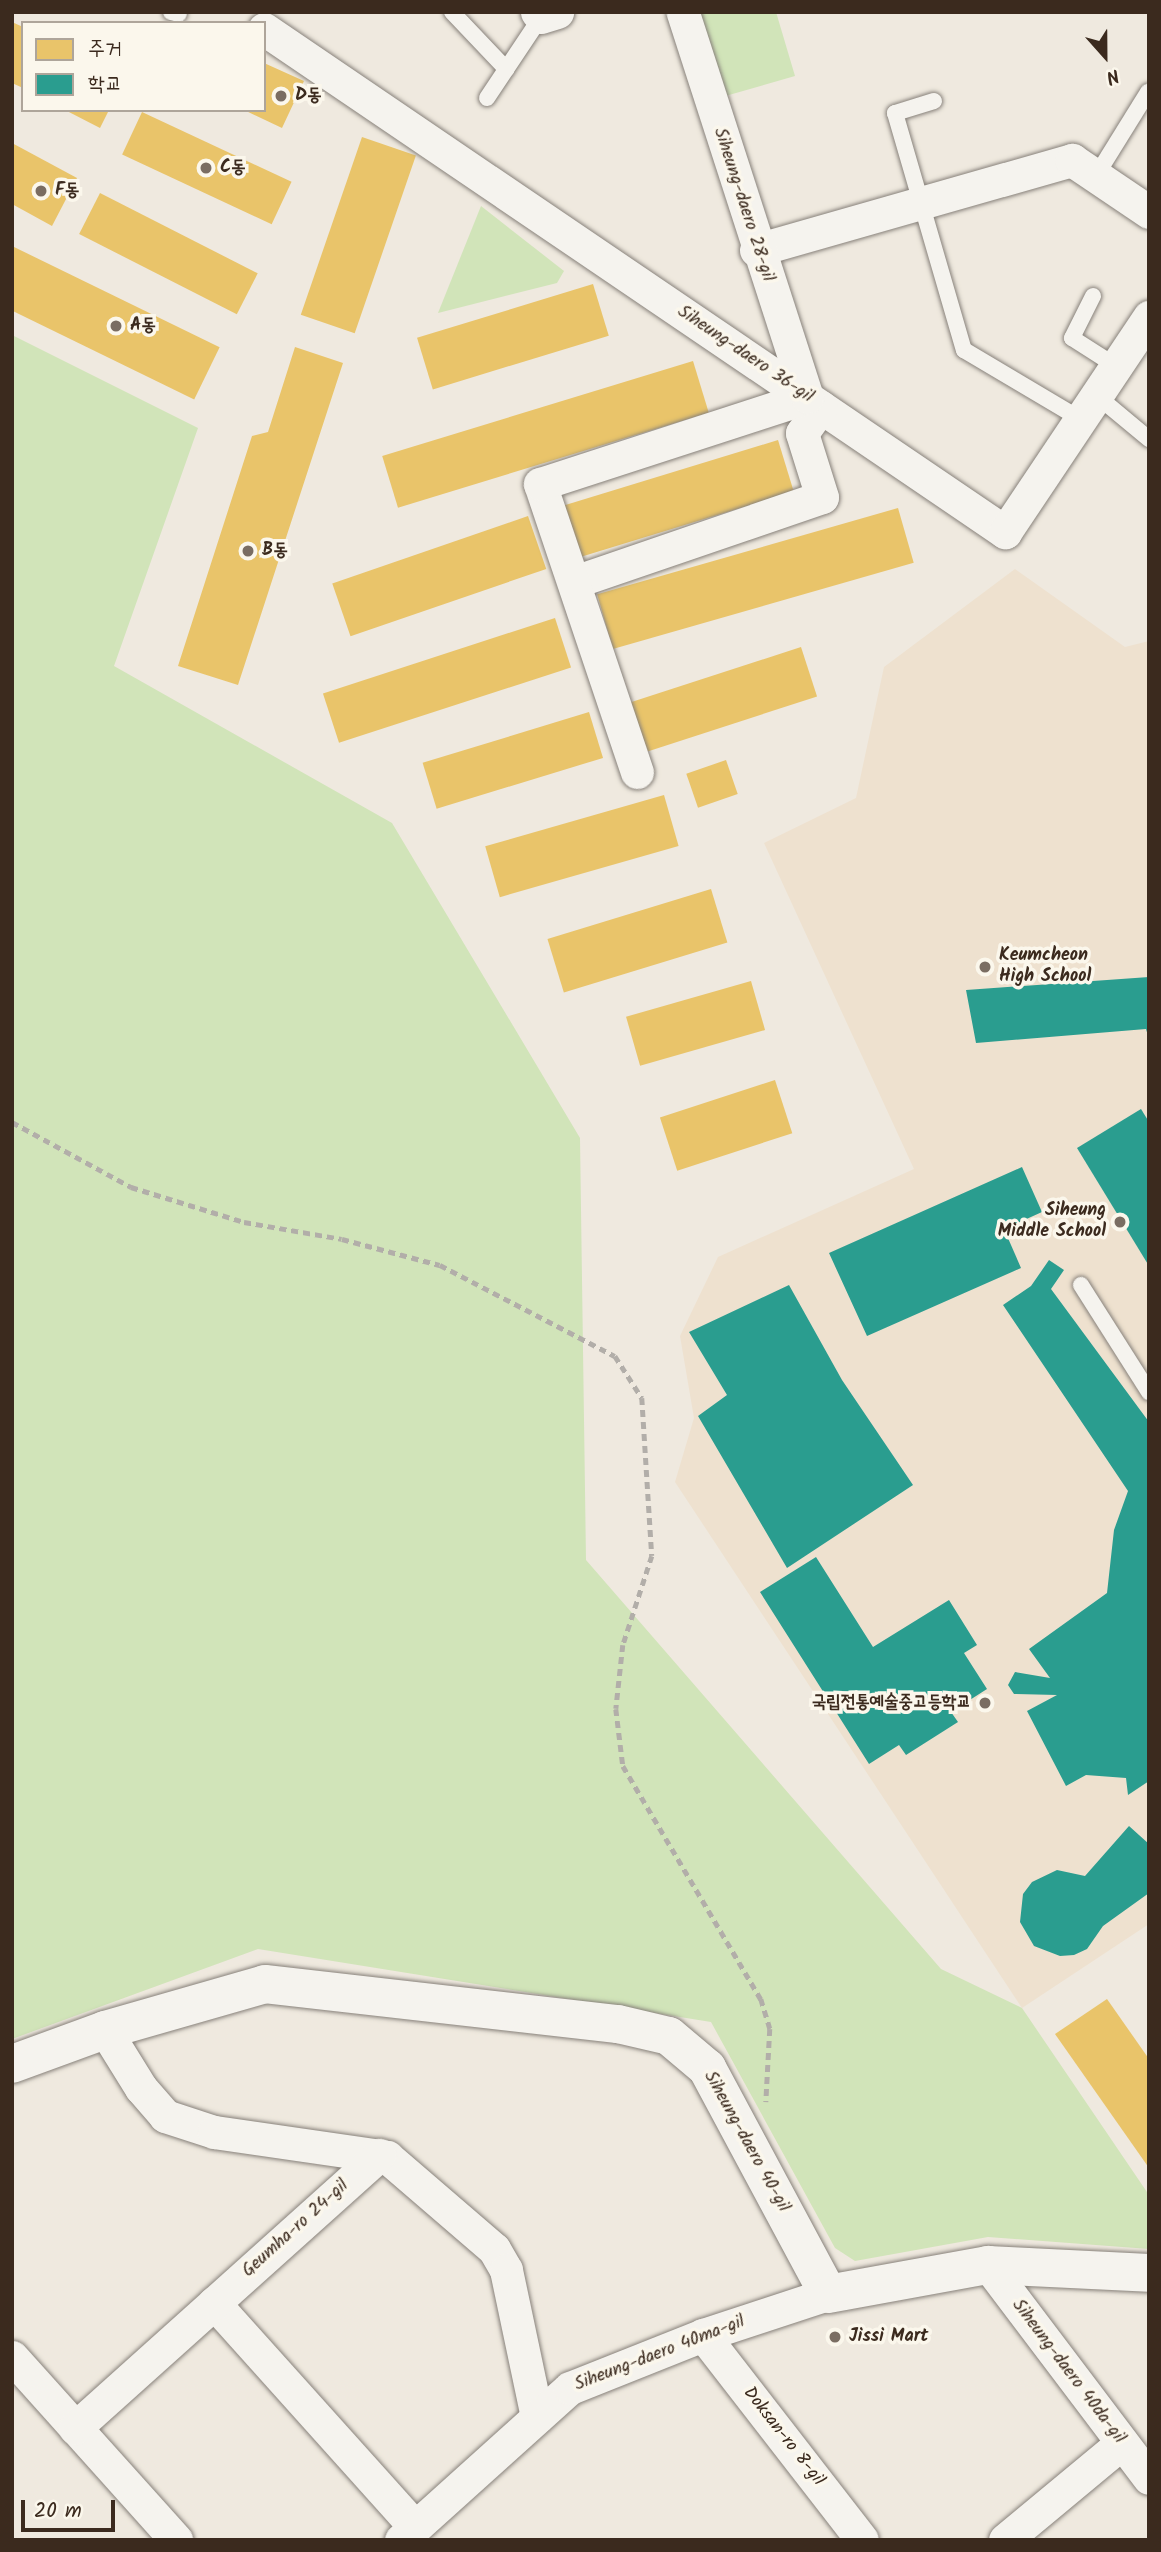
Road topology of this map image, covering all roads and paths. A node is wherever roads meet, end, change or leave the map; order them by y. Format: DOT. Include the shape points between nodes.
graph roads {
  1 [pos="241,12"];
  2 [pos="452,12"];
  3 [pos="683,12"];
  4 [pos="545,14"];
  5 [pos="261,21"];
  6 [pos="268,24"];
  7 [pos="506,69"];
  8 [pos="1148,92"];
  9 [pos="487,98"];
  10 [pos="933,100"];
  11 [pos="1096,176"];
  12 [pos="922,203"];
  13 [pos="1149,212"];
  14 [pos="756,250"];
  15 [pos="1093,296"];
  16 [pos="1149,317"];
  17 [pos="1116,366"];
  18 [pos="814,402"];
  19 [pos="1088,407"];
  20 [pos="1149,439"];
  21 [pos="574,582"];
  22 [pos="637,772"];
  23 [pos="12,1122"];
  24 [pos="1081,1285"];
  25 [pos="1149,1392"];
  26 [pos="105,2030"];
  27 [pos="12,2064"];
  28 [pos="748,2139"];
  29 [pos="379,2155"];
  30 [pos="988,2265"];
  31 [pos="1149,2273"];
  32 [pos="828,2294"];
  33 [pos="214,2303"];
  34 [pos="703,2335"];
  35 [pos="12,2357"];
  36 [pos="537,2417"];
  37 [pos="75,2428"];
  38 [pos="1122,2443"];
  39 [pos="1149,2478"];
  40 [pos="408,2533"];
  41 [pos="1010,2536"];
  42 [pos="174,2539"];
  43 [pos="862,2540"];
  1 -- 5 [label="street, Siheung-daero 36-gil"];
  2 -- 7 [label="lane"];
  3 -- 14 [label="street, Siheung-daero 28-gil"];
  4 -- 7 [label="lane"];
  6 -- 18 [label="street, Siheung-daero 36-gil"];
  7 -- 9 [label="lane"];
  8 -- 11 [label="lane"];
  10 -- 12 [label="lane" via="895,113"];
  11 -- 12 [label="street" via="1072,160"];
  11 -- 13 [label="street"];
  12 -- 14 [label="street"];
  12 -- 19 [label="lane" via="964,350"];
  14 -- 18 [label="street, Siheung-daero 28-gil"];
  15 -- 17 [label="lane" via="1072,338"];
  16 -- 17 [label="street, Siheung-daero 36-gil"];
  17 -- 19 [label="street, Siheung-daero 36-gil"];
  18 -- 19 [label="street, Siheung-daero 36-gil" via="1005,532"];
  18 -- 21 [label="street" via="802,433 822,498"];
  18 -- 21 [label="street" via="540,484"];
  19 -- 20 [label="lane"];
  21 -- 22 [label="street"];
  23 -- 28 [label="path" via="131,1187 244,1222 342,1239 440,1265 615,1356 642,1398 652,1556 623,1645 616,1709 623,1766 761,1999 770,2029 769,2095"];
  24 -- 25 [label="lane"];
  26 -- 27 [label="street, Siheung-daero 40-gil"];
  26 -- 28 [label="street, Siheung-daero 40-gil" via="265,1984 618,2024 669,2036 707,2068"];
  26 -- 29 [label="street" via="141,2088 166,2116 214,2132"];
  28 -- 32 [label="street, Siheung-daero 40-gil"];
  29 -- 33 [label="street, Geumha-ro 24-gil"];
  29 -- 36 [label="street" via="387,2157 494,2249 506,2270"];
  30 -- 31 [label="street"];
  30 -- 32 [label="street"];
  30 -- 38 [label="street, Siheung-daero 40da-gil"];
  32 -- 34 [label="street, Siheung-daero 40ma-gil"];
  33 -- 37 [label="street, Geumha-ro 24-gil"];
  33 -- 40 [label="street, Siheung-daero 40ma-gil" via="313,2413"];
  34 -- 36 [label="street, Siheung-daero 40ma-gil" via="570,2388"];
  34 -- 43 [label="street, Doksan-ro 8-gil"];
  35 -- 37 [label="street"];
  36 -- 40 [label="street, Siheung-daero 40ma-gil"];
  37 -- 42 [label="street"];
  38 -- 39 [label="street, Siheung-daero 40da-gil"];
  38 -- 41 [label="street"];
}
